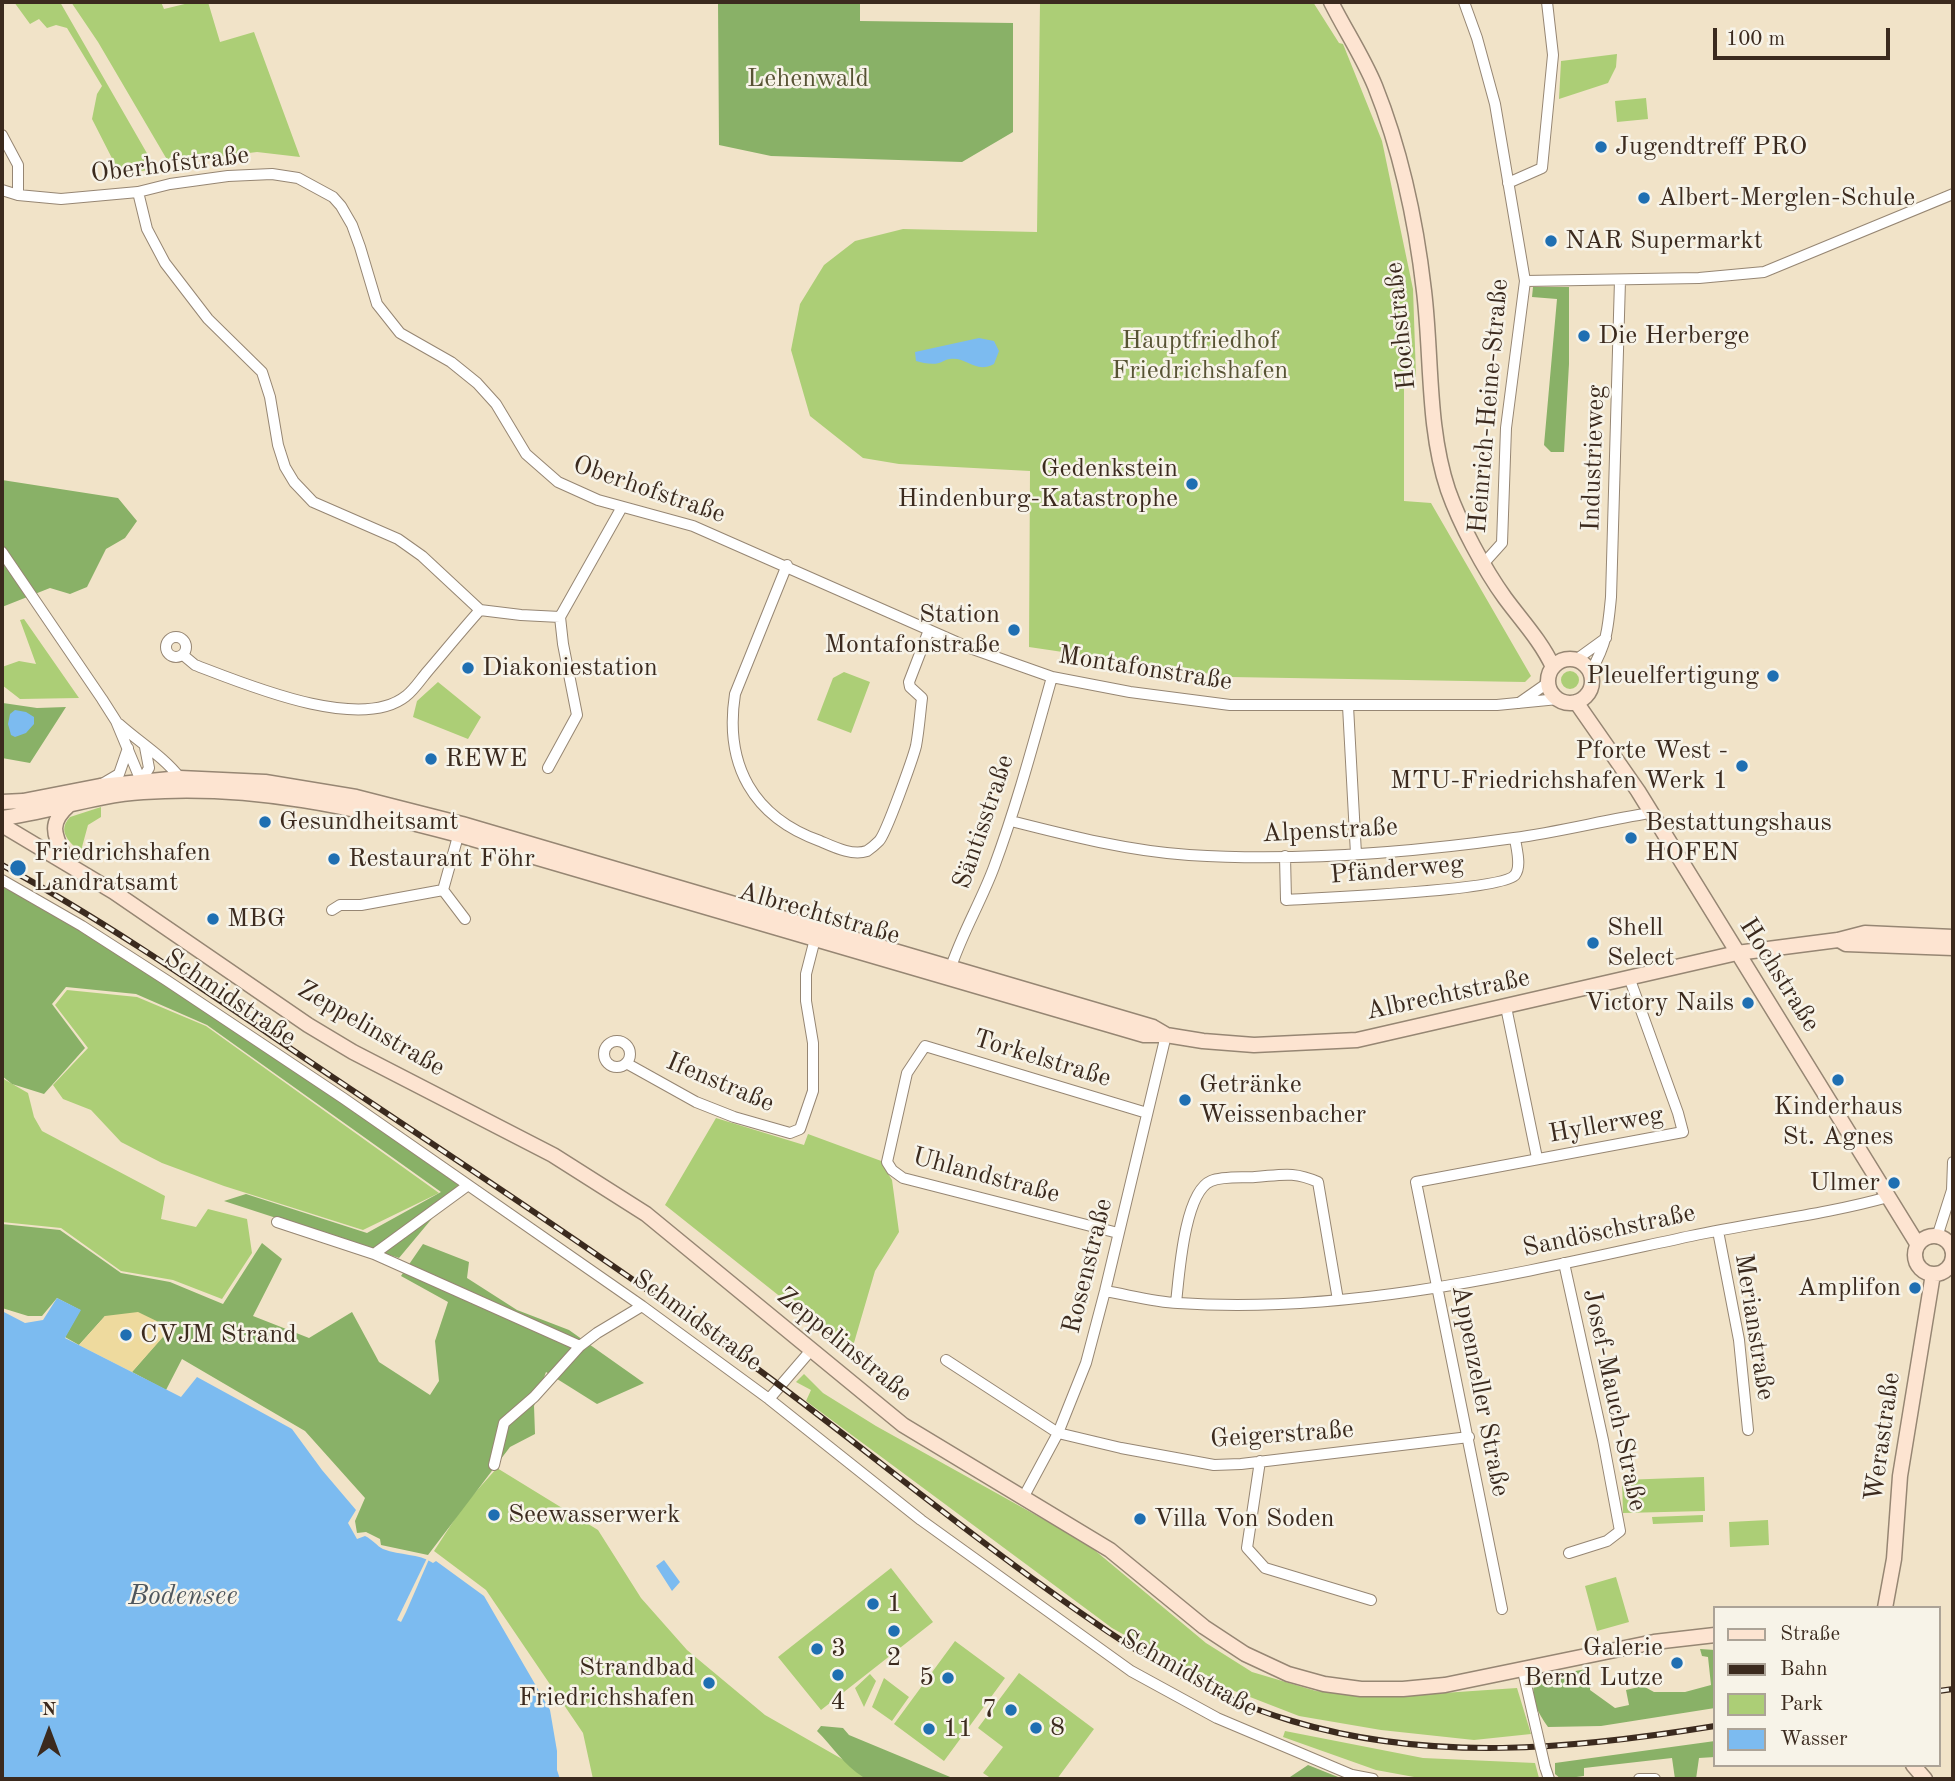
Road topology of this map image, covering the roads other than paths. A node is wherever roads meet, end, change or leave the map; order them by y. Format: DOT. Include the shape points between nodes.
graph roads {
  1 [pos="1331,2"];
  2 [pos="1464,2"];
  3 [pos="1547,2"];
  4 [pos="2,135"];
  5 [pos="1508,183"];
  6 [pos="2,190"];
  7 [pos="138,192"];
  8 [pos="1953,194"];
  9 [pos="18,195"];
  10 [pos="1620,280"];
  11 [pos="1525,281"];
  12 [pos="622,507"];
  13 [pos="2,552"];
  14 [pos="1484,563"];
  15 [pos="787,565"];
  16 [pos="480,610"];
  17 [pos="560,617"];
  18 [pos="929,630"];
  19 [pos="1535,636"];
  20 [pos="1607,637"];
  21 [pos="183,655"];
  22 [pos="1572,659"];
  23 [pos="1553,667"];
  24 [pos="1591,671"];
  25 [pos="1052,677"];
  26 [pos="1549,682"];
  27 [pos="1590,691"];
  28 [pos="1558,699"];
  29 [pos="1576,702"];
  30 [pos="1519,703"];
  31 [pos="1348,706"];
  32 [pos="116,722"];
  33 [pos="1598,732"];
  34 [pos="128,747"];
  35 [pos="145,747"];
  36 [pos="548,768"];
  37 [pos="180,778"];
  38 [pos="100,786"];
  39 [pos="141,786"];
  40 [pos="2,802"];
  41 [pos="73,802"];
  42 [pos="1650,813"];
  43 [pos="2,818"];
  44 [pos="1012,821"];
  45 [pos="2,825"];
  46 [pos="460,830"];
  47 [pos="1515,838"];
  48 [pos="1356,854"];
  49 [pos="1285,856"];
  50 [pos="67,862"];
  51 [pos="2,880"];
  52 [pos="443,890"];
  53 [pos="331,910"];
  54 [pos="465,919"];
  55 [pos="816,933"];
  56 [pos="1953,937"];
  57 [pos="1838,940"];
  58 [pos="1953,948"];
  59 [pos="1737,953"];
  60 [pos="949,972"];
  61 [pos="1629,977"];
  62 [pos="1506,1007"];
  63 [pos="1166,1035"];
  64 [pos="925,1046"];
  65 [pos="626,1063"];
  66 [pos="1147,1113"];
  67 [pos="1537,1158"];
  68 [pos="1953,1162"];
  69 [pos="1416,1182"];
  70 [pos="467,1186"];
  71 [pos="1888,1196"];
  72 [pos="276,1222"];
  73 [pos="1718,1230"];
  74 [pos="1118,1233"];
  75 [pos="1937,1237"];
  76 [pos="1918,1245"];
  77 [pos="1953,1253"];
  78 [pos="374,1254"];
  79 [pos="1564,1263"];
  80 [pos="1933,1274"];
  81 [pos="1438,1287"];
  82 [pos="1105,1291"];
  83 [pos="1338,1300"];
  84 [pos="1176,1303"];
  85 [pos="642,1306"];
  86 [pos="580,1346"];
  87 [pos="812,1349"];
  88 [pos="946,1360"];
  89 [pos="769,1399"];
  90 [pos="1748,1430"];
  91 [pos="1058,1433"];
  92 [pos="1469,1437"];
  93 [pos="1259,1461"];
  94 [pos="494,1465"];
  95 [pos="1023,1498"];
  96 [pos="1569,1553"];
  97 [pos="1371,1600"];
  98 [pos="1885,1606"];
  99 [pos="1502,1609"];
  100 [pos="1714,1635"];
  101 [pos="1522,1671"];
  102 [pos="1352,1777"];
  103 [pos="1373,1779"];
  104 [pos="1549,1779"];
  105 [pos="1639,1779"];
  106 [pos="1655,1779"];
  1 -- 14 [label="main road, Hochstraße" via="1392,131 1406,183 1424,291 1440,457 1458,516"];
  2 -- 5 [label="street, Heinrich-Heine-Straße" via="1495,104"];
  3 -- 5 [label="street" via="1553,55 1542,168"];
  4 -- 9 [label="street" via="18,164"];
  5 -- 11 [label="street, Heinrich-Heine-Straße"];
  6 -- 9 [label="street, Oberhofstraße"];
  7 -- 9 [label="street, Oberhofstraße" via="61,199"];
  7 -- 12 [label="street, Oberhofstraße" via="202,179 272,174 298,178 333,197 352,225 377,304 400,332 477,383 496,404 526,454 558,482"];
  7 -- 16 [label="street" via="148,229 165,263 208,319 262,372 278,444 294,482 313,502 398,538"];
  8 -- 10 [label="street" via="1764,272"];
  10 -- 11 [label="street"];
  10 -- 20 [label="street, Industrieweg"];
  11 -- 14 [label="street, Heinrich-Heine-Straße" via="1506,428 1502,543"];
  12 -- 15 [label="street, Oberhofstraße" via="694,526"];
  12 -- 17 [label="street"];
  13 -- 32 [label="street"];
  14 -- 19 [label="main road, Hochstraße"];
  15 -- 18 [label="street, Montafonstraße"];
  15 -- 18 [label="street" via="735,694 733,744 750,790 774,816 807,836 846,851 867,851 881,840 916,746 922,698 909,682"];
  16 -- 17 [label="street"];
  16 -- 21 [label="street" via="406,696 382,709 359,711 286,697 195,665"];
  17 -- 36 [label="street" via="576,715"];
  18 -- 25 [label="street, Montafonstraße"];
  19 -- 22 [label="main road, Hochstraße"];
  19 -- 23 [label="main road, Hochstraße"];
  20 -- 22 [label="street"];
  20 -- 24 [label="street, Industrieweg"];
  22 -- 23 [label="main road"];
  22 -- 24 [label="main road"];
  23 -- 26 [label="main road"];
  24 -- 27 [label="main road"];
  25 -- 31 [label="street, Montafonstraße" via="1230,705"];
  25 -- 44 [label="street, Säntisstraße"];
  26 -- 28 [label="main road"];
  26 -- 30 [label="street"];
  27 -- 29 [label="main road"];
  27 -- 33 [label="main road, Hochstraße"];
  28 -- 29 [label="main road"];
  28 -- 30 [label="street, Montafonstraße"];
  29 -- 33 [label="main road, Hochstraße"];
  30 -- 31 [label="street, Montafonstraße"];
  31 -- 48 [label="street"];
  32 -- 34 [label="street"];
  32 -- 35 [label="street"];
  33 -- 42 [label="main road, Hochstraße"];
  34 -- 38 [label="street" via="120,774"];
  34 -- 39 [label="street"];
  35 -- 37 [label="street"];
  35 -- 39 [label="street" via="149,768"];
  37 -- 39 [label="main road, Albrechtstraße"];
  37 -- 46 [label="main road, Albrechtstraße" via="254,781 356,797"];
  38 -- 39 [label="main road, Albrechtstraße"];
  38 -- 40 [label="main road, Albrechtstraße"];
  39 -- 41 [label="main road, Albrechtstraße"];
  39 -- 46 [label="main road, Albrechtstraße" via="302,799"];
  41 -- 43 [label="main road, Albrechtstraße"];
  41 -- 50 [label="main road" via="57,816 55,828"];
  42 -- 47 [label="street, Alpenstraße"];
  42 -- 59 [label="main road, Hochstraße"];
  44 -- 49 [label="street, Alpenstraße" via="1070,836 1188,855"];
  44 -- 60 [label="street, Säntisstraße"];
  45 -- 50 [label="main road, Zeppelinstraße"];
  46 -- 52 [label="street"];
  46 -- 55 [label="main road, Albrechtstraße"];
  47 -- 48 [label="street, Alpenstraße"];
  47 -- 49 [label="street, Pfänderweg" via="1519,867 1510,879 1372,896 1286,900"];
  48 -- 49 [label="street, Alpenstraße"];
  50 -- 87 [label="main road, Zeppelinstraße" via="308,1025 600,1183 646,1214"];
  51 -- 70 [label="street, Schmidstraße" via="127,954"];
  52 -- 53 [label="street"];
  52 -- 54 [label="street"];
  55 -- 60 [label="main road, Albrechtstraße"];
  55 -- 65 [label="street, Ifenstraße" via="806,974 813,1091 800,1129 790,1133 734,1117 696,1102"];
  56 -- 57 [label="main road" via="1865,933"];
  57 -- 58 [label="main road"];
  57 -- 59 [label="main road, Albrechtstraße"];
  59 -- 61 [label="main road, Albrechtstraße"];
  59 -- 71 [label="main road, Hochstraße"];
  60 -- 63 [label="main road, Albrechtstraße" via="1153,1027"];
  61 -- 62 [label="main road, Albrechtstraße"];
  61 -- 67 [label="street, Hyllerweg" via="1683,1132"];
  62 -- 63 [label="main road, Albrechtstraße" via="1357,1040 1254,1045"];
  62 -- 67 [label="street"];
  63 -- 66 [label="street, Rosenstraße"];
  64 -- 66 [label="street, Torkelstraße"];
  64 -- 74 [label="street, Uhlandstraße" via="907,1073 887,1161 892,1170 917,1183"];
  66 -- 74 [label="street, Rosenstraße"];
  67 -- 69 [label="street, Hyllerweg"];
  68 -- 75 [label="street" via="1952,1190"];
  69 -- 81 [label="street, Appenzeller Straße"];
  70 -- 78 [label="street"];
  70 -- 85 [label="street, Schmidstraße"];
  71 -- 73 [label="street, Sandöschstraße"];
  71 -- 76 [label="main road, Hochstraße"];
  72 -- 78 [label="street"];
  73 -- 79 [label="street, Sandöschstraße"];
  73 -- 90 [label="street, Merianstraße" via="1739,1340"];
  74 -- 82 [label="street, Rosenstraße"];
  75 -- 76 [label="main road"];
  75 -- 77 [label="main road" via="1947,1241"];
  76 -- 80 [label="main road" via="1917,1264"];
  77 -- 80 [label="main road" via="1947,1268"];
  78 -- 86 [label="street"];
  79 -- 81 [label="street, Sandöschstraße"];
  79 -- 96 [label="street, Josef-Mauch-Straße" via="1620,1531 1607,1541"];
  80 -- 98 [label="main road, Werastraße" via="1899,1476 1893,1569"];
  81 -- 83 [label="street, Sandöschstraße"];
  81 -- 92 [label="street, Appenzeller Straße"];
  82 -- 84 [label="street, Sandöschstraße"];
  82 -- 91 [label="street, Rosenstraße" via="1086,1363"];
  83 -- 84 [label="street, Sandöschstraße"];
  83 -- 84 [label="street" via="1318,1182 1300,1174 1212,1181 1199,1190 1183,1248"];
  85 -- 86 [label="street"];
  85 -- 89 [label="street, Schmidstraße"];
  86 -- 94 [label="street" via="504,1423"];
  87 -- 89 [label="street"];
  87 -- 95 [label="main road, Zeppelinstraße" via="903,1425"];
  88 -- 91 [label="street, Geigerstraße"];
  89 -- 102 [label="street, Schmidstraße" via="922,1520 1131,1671 1217,1718"];
  91 -- 93 [label="street, Geigerstraße" via="1214,1465"];
  91 -- 95 [label="street, Rosenstraße"];
  92 -- 93 [label="street, Geigerstraße"];
  92 -- 99 [label="street, Appenzeller Straße"];
  93 -- 97 [label="street" via="1247,1548 1265,1568"];
  95 -- 101 [label="main road, Zeppelinstraße" via="1110,1550 1204,1627 1245,1654 1288,1674 1324,1684 1403,1689"];
  100 -- 101 [label="main road, Zeppelinstraße" via="1654,1642"];
  101 -- 104 [label="street, bridge"];
  102 -- 103 [label="street, Schmidstraße"];
  105 -- 106 [label="street"];
}
